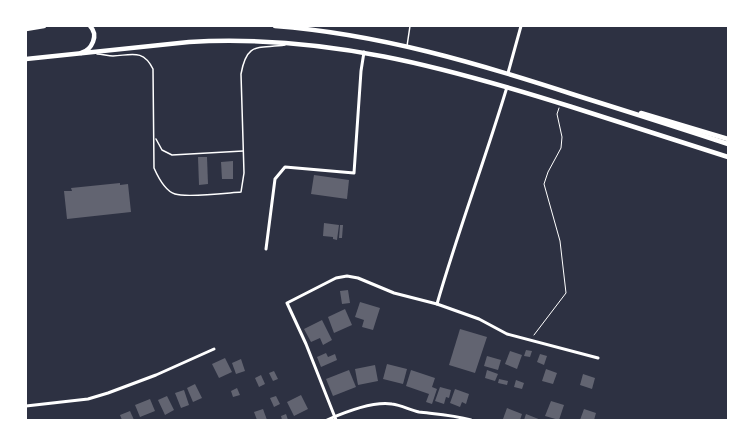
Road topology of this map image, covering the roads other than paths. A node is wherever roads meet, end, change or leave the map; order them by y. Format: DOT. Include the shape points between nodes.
graph roads {
  1 [pos="44,26"];
  2 [pos="90,26"];
  3 [pos="275,26"];
  4 [pos="410,26"];
  5 [pos="522,26"];
  6 [pos="26,29"];
  7 [pos="323,29"];
  8 [pos="296,43"];
  9 [pos="407,46"];
  10 [pos="364,52"];
  11 [pos="93,53"];
  12 [pos="72,55"];
  13 [pos="26,59"];
  14 [pos="508,73"];
  15 [pos="507,86"];
  16 [pos="566,92"];
  17 [pos="155,138"];
  18 [pos="728,139"];
  19 [pos="728,144"];
  20 [pos="243,151"];
  21 [pos="728,159"];
  22 [pos="266,249"];
  23 [pos="437,304"];
  24 [pos="214,349"];
  25 [pos="598,358"];
  26 [pos="26,406"];
  27 [pos="335,418"];
  28 [pos="327,420"];
  29 [pos="471,420"];
  1 -- 6 [label="main road"];
  2 -- 12 [label="main road" via="94,35 92,44 84,52"];
  3 -- 7 [label="main road"];
  4 -- 9 [label="lane"];
  5 -- 14 [label="street"];
  7 -- 9 [label="main road"];
  8 -- 10 [label="main road"];
  8 -- 11 [label="main road" via="216,40"];
  8 -- 20 [label="lane" via="258,47 246,56 241,74"];
  9 -- 14 [label="main road"];
  10 -- 15 [label="main road" via="409,60"];
  10 -- 22 [label="street" via="354,173 285,167 275,179"];
  11 -- 12 [label="main road"];
  11 -- 17 [label="lane" via="112,56 136,54 149,61 153,69"];
  12 -- 13 [label="main road"];
  14 -- 16 [label="main road"];
  15 -- 21 [label="main road"];
  15 -- 23 [label="street"];
  16 -- 18 [label="main road"];
  16 -- 19 [label="main road"];
  17 -- 20 [label="lane" via="162,150 172,155"];
  17 -- 20 [label="lane" via="154,168 168,190 176,194 241,192 244,173"];
  23 -- 25 [label="street" via="479,319 507,334"];
  23 -- 27 [label="street" via="394,293 347,276 336,278 287,303"];
  24 -- 26 [label="street" via="108,393 88,399"];
  27 -- 28 [label="street"];
  27 -- 29 [label="street" via="382,403"];
}
